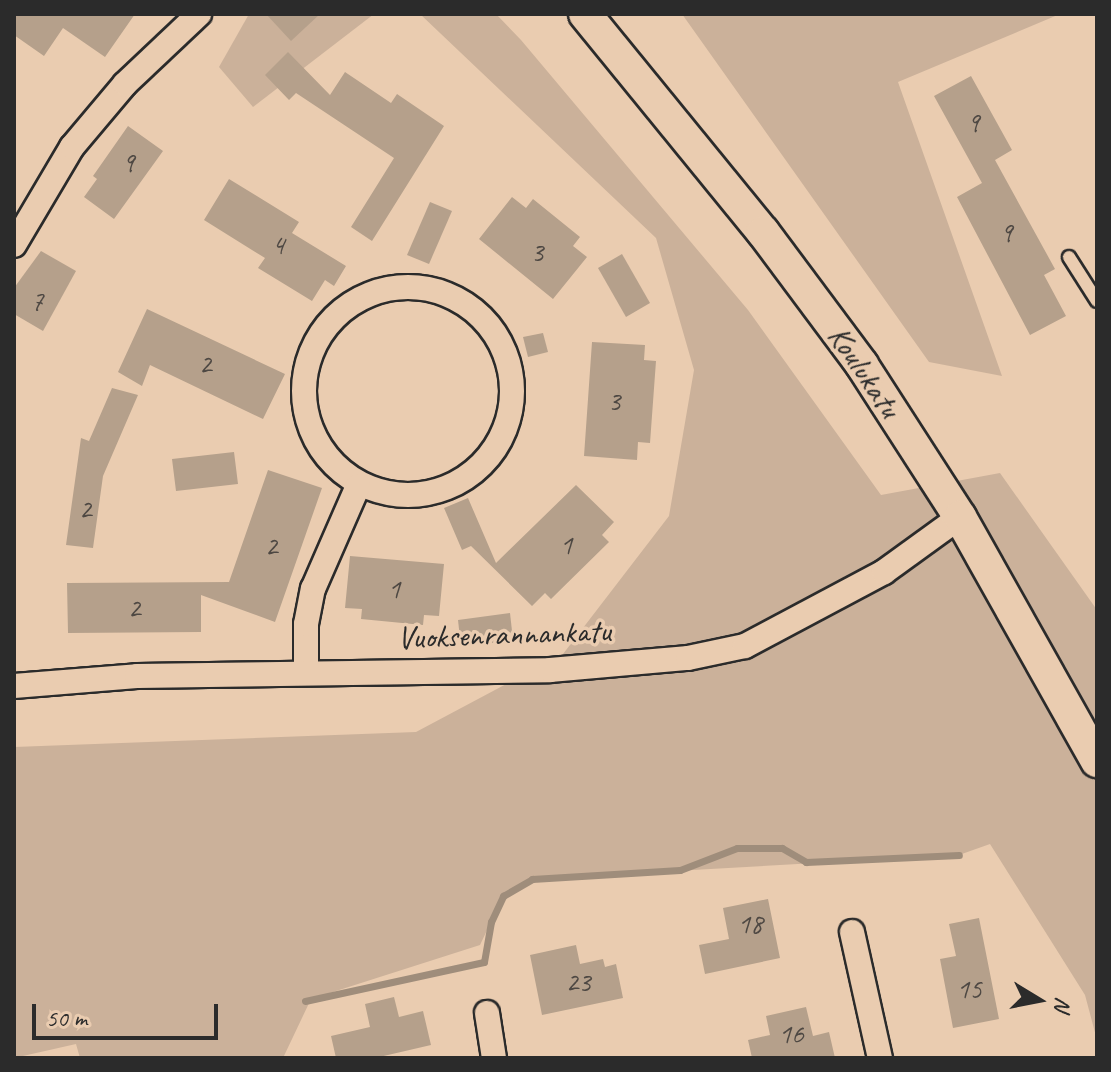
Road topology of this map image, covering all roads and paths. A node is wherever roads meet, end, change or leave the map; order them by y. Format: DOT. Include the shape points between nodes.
graph roads {
  1 [pos="199,14"];
  2 [pos="585,14"];
  3 [pos="14,245"];
  4 [pos="1069,257"];
  5 [pos="1097,301"];
  6 [pos="358,486"];
  7 [pos="960,517"];
  8 [pos="306,672"];
  9 [pos="14,686"];
  10 [pos="1097,761"];
  11 [pos="852,932"];
  12 [pos="487,1013"];
  13 [pos="494,1058"];
  14 [pos="880,1058"];
  1 -- 3 [label="street" via="125,84 72,147"];
  2 -- 7 [label="street, Koulukatu" via="772,244 862,365"];
  4 -- 5 [label="lane"];
  6 -- 6 [label="street" via="398,495 433,492 465,478 491,454 508,423 513,388 506,353 461,300 428,287 392,286 359,298 331,319 312,349 303,388 310,428 331,462"];
  6 -- 8 [label="street" via="313,589 306,624"];
  7 -- 8 [label="street, Vuoksenrannankatu" via="884,572 745,646 688,658 550,670"];
  7 -- 10 [label="street, Koulukatu"];
  8 -- 9 [label="street, Vuoksenrannankatu"];
  11 -- 14 [label="street"];
  12 -- 13 [label="street"];
}
